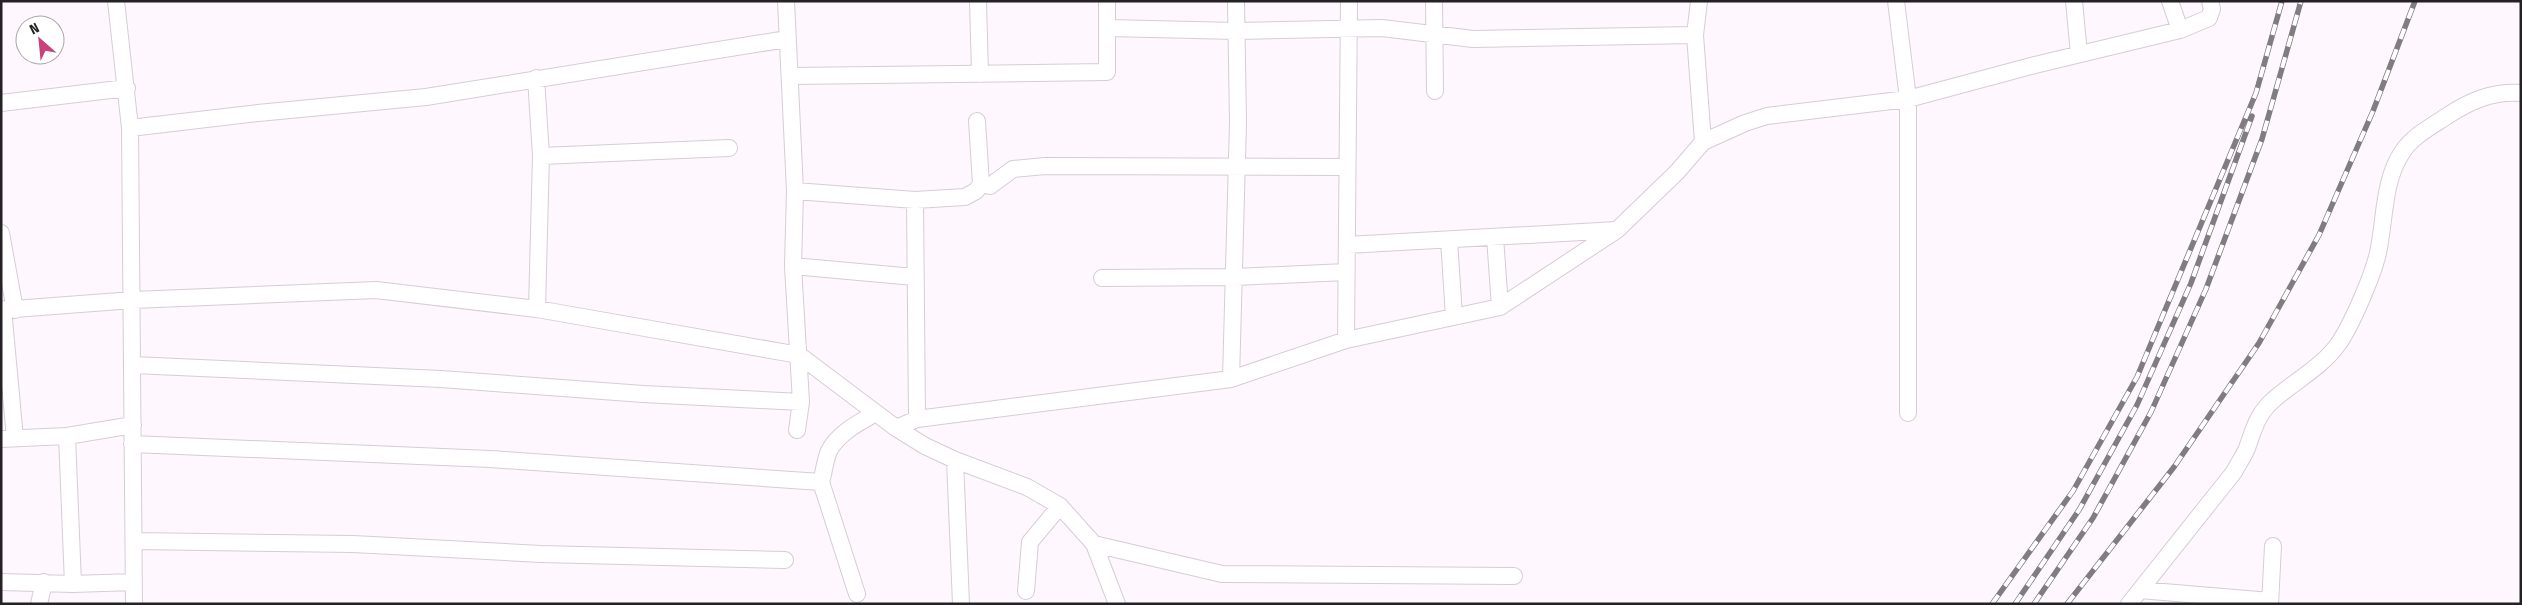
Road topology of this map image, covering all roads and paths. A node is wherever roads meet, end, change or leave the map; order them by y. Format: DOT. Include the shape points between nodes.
graph roads {
  1 [pos="116,1"];
  2 [pos="786,1"];
  3 [pos="978,1"];
  4 [pos="1107,1"];
  5 [pos="1236,1"];
  6 [pos="1348,1"];
  7 [pos="1434,1"];
  8 [pos="1699,1"];
  9 [pos="1896,1"];
  10 [pos="2074,1"];
  11 [pos="2170,1"];
  12 [pos="2210,1"];
  13 [pos="1107,28"];
  14 [pos="1348,28"];
  15 [pos="2180,30"];
  16 [pos="1236,31"];
  17 [pos="1434,33"];
  18 [pos="1695,36"];
  19 [pos="787,39"];
  20 [pos="2079,54"];
  21 [pos="980,74"];
  22 [pos="791,76"];
  23 [pos="536,78"];
  24 [pos="127,88"];
  25 [pos="1435,91"];
  26 [pos="2521,93"];
  27 [pos="1908,99"];
  28 [pos="1,103"];
  29 [pos="977,121"];
  30 [pos="130,128"];
  31 [pos="1703,142"];
  32 [pos="730,148"];
  33 [pos="541,156"];
  34 [pos="1237,167"];
  35 [pos="1347,167"];
  36 [pos="981,184"];
  37 [pos="795,191"];
  38 [pos="915,200"];
  39 [pos="1617,230"];
  40 [pos="1,233"];
  41 [pos="1495,237"];
  42 [pos="1449,240"];
  43 [pos="1347,245"];
  44 [pos="793,266"];
  45 [pos="1346,272"];
  46 [pos="914,277"];
  47 [pos="1235,277"];
  48 [pos="1102,278"];
  49 [pos="132,300"];
  50 [pos="1500,307"];
  51 [pos="537,309"];
  52 [pos="6,310"];
  53 [pos="1454,316"];
  54 [pos="1346,340"];
  55 [pos="799,355"];
  56 [pos="133,365"];
  57 [pos="1231,379"];
  58 [pos="801,402"];
  59 [pos="876,413"];
  60 [pos="1908,414"];
  61 [pos="917,419"];
  62 [pos="132,425"];
  63 [pos="896,428"];
  64 [pos="797,430"];
  65 [pos="67,436"];
  66 [pos="8,438"];
  67 [pos="132,444"];
  68 [pos="955,460"];
  69 [pos="821,482"];
  70 [pos="1060,506"];
  71 [pos="134,540"];
  72 [pos="1094,544"];
  73 [pos="2273,546"];
  74 [pos="785,560"];
  75 [pos="1514,576"];
  76 [pos="1,582"];
  77 [pos="44,582"];
  78 [pos="134,582"];
  79 [pos="73,584"];
  80 [pos="2140,590"];
  81 [pos="1026,591"];
  82 [pos="857,594"];
  83 [pos="2173,598"];
  84 [pos="2270,602"];
  85 [pos="39,604"];
  86 [pos="134,604"];
  87 [pos="961,604"];
  88 [pos="1117,604"];
  89 [pos="2129,604"];
  1 -- 24 [label="street"];
  2 -- 19 [label="street"];
  3 -- 21 [label="street"];
  4 -- 13 [label="street"];
  5 -- 16 [label="street"];
  6 -- 14 [label="street"];
  7 -- 17 [label="street"];
  8 -- 18 [label="street"];
  9 -- 27 [label="street"];
  10 -- 20 [label="street"];
  11 -- 15 [label="street"];
  12 -- 15 [label="street" via="2209,18"];
  13 -- 16 [label="street"];
  13 -- 21 [label="street" via="1107,72"];
  14 -- 16 [label="street"];
  14 -- 17 [label="street"];
  14 -- 35 [label="street"];
  15 -- 20 [label="street"];
  16 -- 34 [label="street"];
  17 -- 18 [label="street" via="1473,39"];
  17 -- 25 [label="street"];
  18 -- 31 [label="street"];
  19 -- 22 [label="street"];
  19 -- 23 [label="street"];
  20 -- 27 [label="street"];
  21 -- 22 [label="street"];
  22 -- 37 [label="street"];
  23 -- 30 [label="street" via="426,97"];
  23 -- 33 [label="street"];
  24 -- 28 [label="street"];
  24 -- 30 [label="street"];
  26 -- 80 [label="street" via="2503,92 2462,106 2403,150 2394,166 2388,189 2373,272 2340,342 2316,367 2267,406 2256,421 2234,472"];
  27 -- 31 [label="street" via="1767,116"];
  27 -- 60 [label="street"];
  29 -- 36 [label="street"];
  30 -- 49 [label="street"];
  31 -- 39 [label="street"];
  32 -- 33 [label="street"];
  33 -- 51 [label="street"];
  34 -- 35 [label="street"];
  34 -- 36 [label="street" via="1046,166 1013,169 990,186"];
  34 -- 47 [label="street"];
  35 -- 43 [label="street"];
  36 -- 38 [label="street" via="965,197"];
  37 -- 38 [label="street"];
  37 -- 44 [label="street"];
  38 -- 46 [label="street"];
  39 -- 41 [label="street"];
  39 -- 50 [label="street"];
  40 -- 52 [label="street"];
  41 -- 42 [label="street"];
  41 -- 50 [label="street"];
  42 -- 43 [label="street"];
  42 -- 53 [label="street"];
  43 -- 45 [label="street"];
  44 -- 46 [label="street"];
  44 -- 55 [label="street"];
  45 -- 47 [label="street"];
  45 -- 54 [label="street"];
  46 -- 61 [label="street"];
  47 -- 48 [label="street"];
  47 -- 57 [label="street"];
  49 -- 51 [label="street" via="376,290"];
  49 -- 52 [label="street"];
  49 -- 56 [label="street"];
  50 -- 53 [label="street"];
  51 -- 55 [label="street"];
  52 -- 66 [label="street"];
  53 -- 54 [label="street"];
  54 -- 57 [label="street"];
  55 -- 58 [label="street"];
  55 -- 59 [label="street"];
  56 -- 58 [label="street" via="441,379"];
  56 -- 62 [label="street"];
  57 -- 61 [label="street"];
  58 -- 64 [label="street"];
  59 -- 63 [label="street"];
  59 -- 69 [label="street" via="840,437 830,450"];
  61 -- 63 [label="street"];
  62 -- 65 [label="street"];
  62 -- 67 [label="street"];
  63 -- 68 [label="street"];
  65 -- 66 [label="street"];
  65 -- 79 [label="street"];
  67 -- 69 [label="street" via="490,459"];
  67 -- 71 [label="street"];
  68 -- 70 [label="street" via="1028,487"];
  68 -- 87 [label="street"];
  69 -- 82 [label="street"];
  70 -- 72 [label="street"];
  70 -- 81 [label="street" via="1030,542"];
  71 -- 74 [label="street" via="353,544 541,554"];
  71 -- 78 [label="street"];
  72 -- 75 [label="street" via="1222,574"];
  72 -- 88 [label="street"];
  73 -- 84 [label="street"];
  76 -- 77 [label="street"];
  77 -- 79 [label="street"];
  77 -- 85 [label="street"];
  78 -- 79 [label="street"];
  78 -- 86 [label="street"];
  80 -- 83 [label="street"];
  80 -- 89 [label="street"];
  83 -- 84 [label="street"];
}
